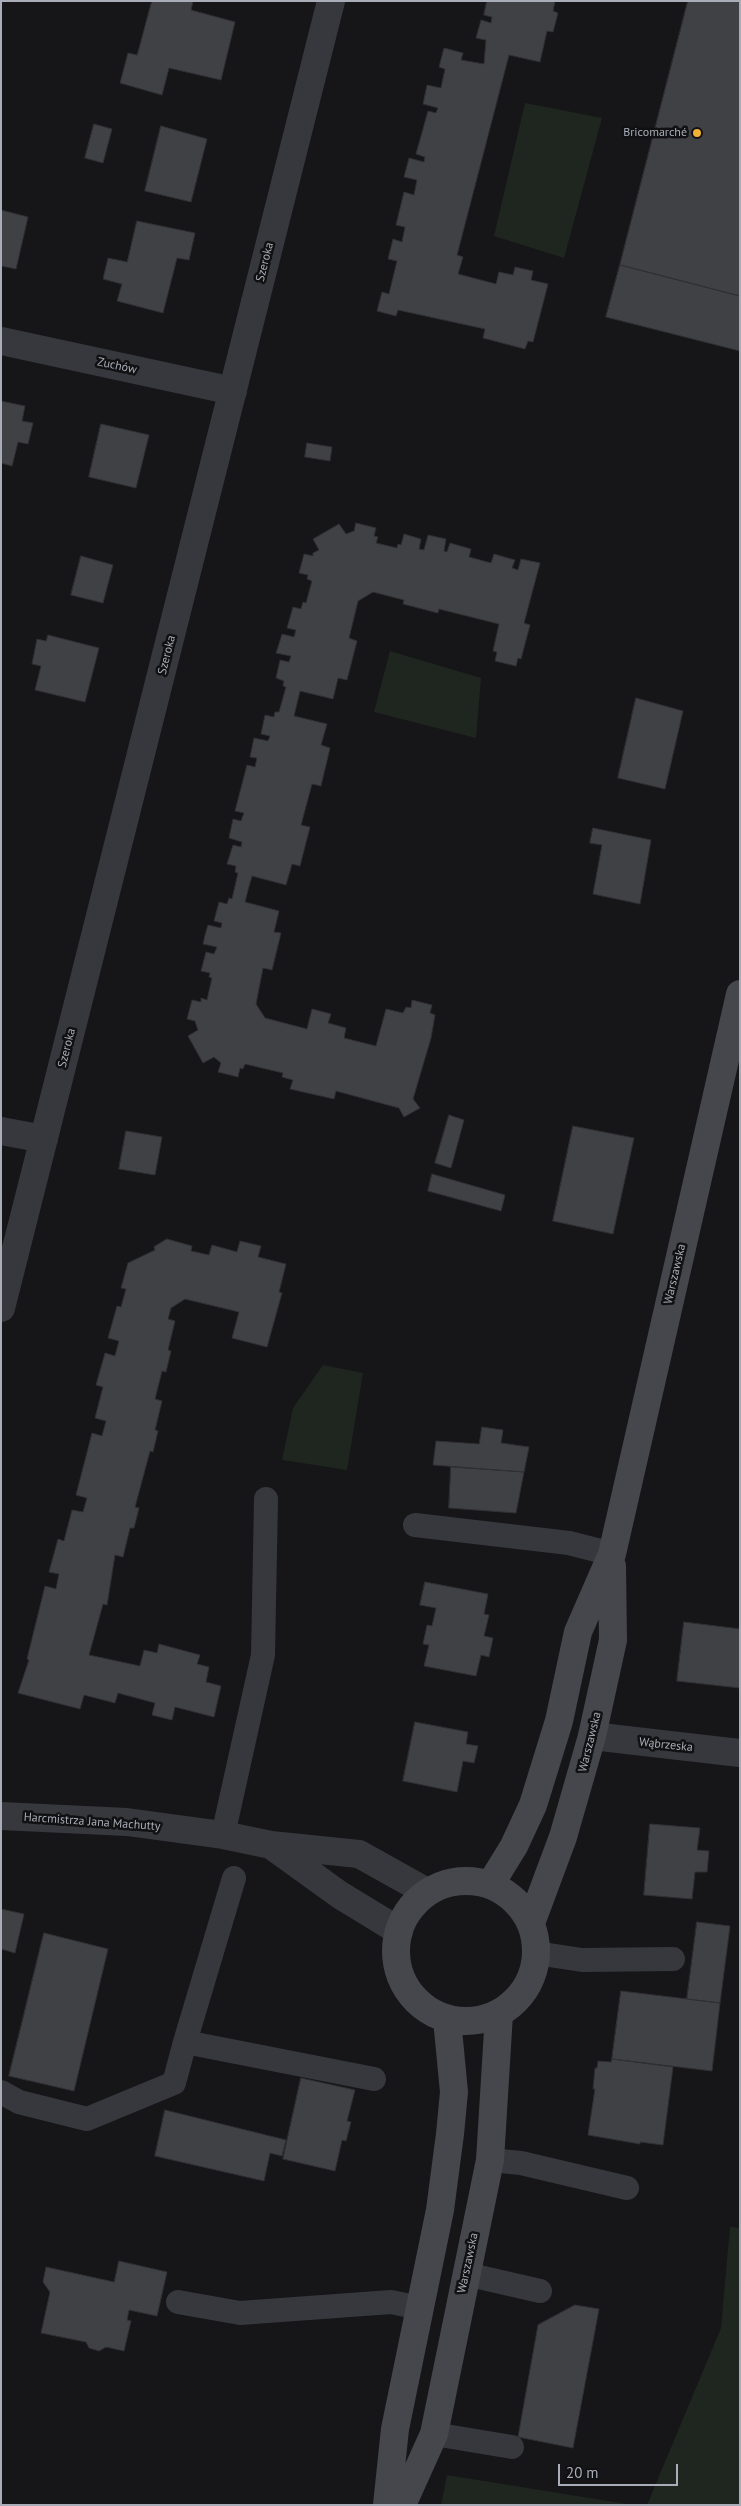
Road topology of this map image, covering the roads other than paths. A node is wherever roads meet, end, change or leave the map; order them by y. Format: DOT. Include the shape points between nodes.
graph roads {
  1 [pos="331,1"];
  2 [pos="1,341"];
  3 [pos="233,391"];
  4 [pos="740,994"];
  5 [pos="1,1131"];
  6 [pos="44,1139"];
  7 [pos="1,1308"];
  8 [pos="266,1499"];
  9 [pos="416,1525"];
  10 [pos="612,1554"];
  11 [pos="592,1736"];
  12 [pos="740,1753"];
  13 [pos="1,1816"];
  14 [pos="223,1835"];
  15 [pos="271,1845"];
  16 [pos="234,1878"];
  17 [pos="490,1885"];
  18 [pos="428,1892"];
  19 [pos="531,1923"];
  20 [pos="399,1931"];
  21 [pos="536,1953"];
  22 [pos="673,1959"];
  23 [pos="499,2014"];
  24 [pos="447,2019"];
  25 [pos="185,2042"];
  26 [pos="374,2079"];
  27 [pos="1,2092"];
  28 [pos="490,2160"];
  29 [pos="627,2188"];
  30 [pos="466,2274"];
  31 [pos="540,2291"];
  32 [pos="178,2302"];
  33 [pos="420,2308"];
  34 [pos="434,2434"];
  35 [pos="512,2447"];
  36 [pos="387,2505"];
  37 [pos="402,2505"];
  1 -- 3 [label="street, Szeroka"];
  2 -- 3 [label="street, Zuchów"];
  3 -- 6 [label="street, Szeroka"];
  4 -- 10 [label="main road, Warszawska"];
  5 -- 6 [label="street"];
  6 -- 7 [label="street, Szeroka"];
  8 -- 14 [label="lane" via="263,1655"];
  9 -- 10 [label="lane" via="569,1543"];
  10 -- 11 [label="main road, Warszawska" via="613,1640"];
  10 -- 17 [label="main road, Warszawska" via="578,1632 559,1721 533,1805 514,1846"];
  11 -- 12 [label="street, Wąbrzeska"];
  11 -- 19 [label="main road, Warszawska" via="563,1837"];
  13 -- 14 [label="street, Harcmistrza Jana Machutty" via="127,1822"];
  14 -- 15 [label="street, Harcmistrza Jana Machutty"];
  15 -- 18 [label="street, Harcmistrza Jana Machutty" via="359,1854"];
  15 -- 20 [label="street, Harcmistrza Jana Machutty" via="340,1895"];
  16 -- 25 [label="lane"];
  17 -- 18 [label="main road" via="469,1881 447,1883"];
  17 -- 19 [label="main road" via="521,1906"];
  18 -- 20 [label="main road" via="410,1909"];
  19 -- 21 [label="main road"];
  20 -- 24 [label="main road" via="396,1959 404,1985 422,2006"];
  21 -- 22 [label="lane" via="582,1960"];
  21 -- 23 [label="main road" via="532,1977 519,1998"];
  23 -- 24 [label="main road" via="474,2021"];
  23 -- 28 [label="main road, Warszawska"];
  24 -- 33 [label="main road" via="454,2092 440,2210"];
  25 -- 26 [label="lane"];
  25 -- 27 [label="lane" via="174,2083 87,2119 19,2102"];
  28 -- 29 [label="lane" via="521,2163"];
  28 -- 30 [label="main road, Warszawska"];
  30 -- 31 [label="lane"];
  30 -- 34 [label="main road, Warszawska"];
  32 -- 33 [label="lane" via="240,2313 390,2302"];
  33 -- 36 [label="main road" via="394,2429"];
  34 -- 35 [label="lane"];
  34 -- 37 [label="main road, Warszawska"];
}
